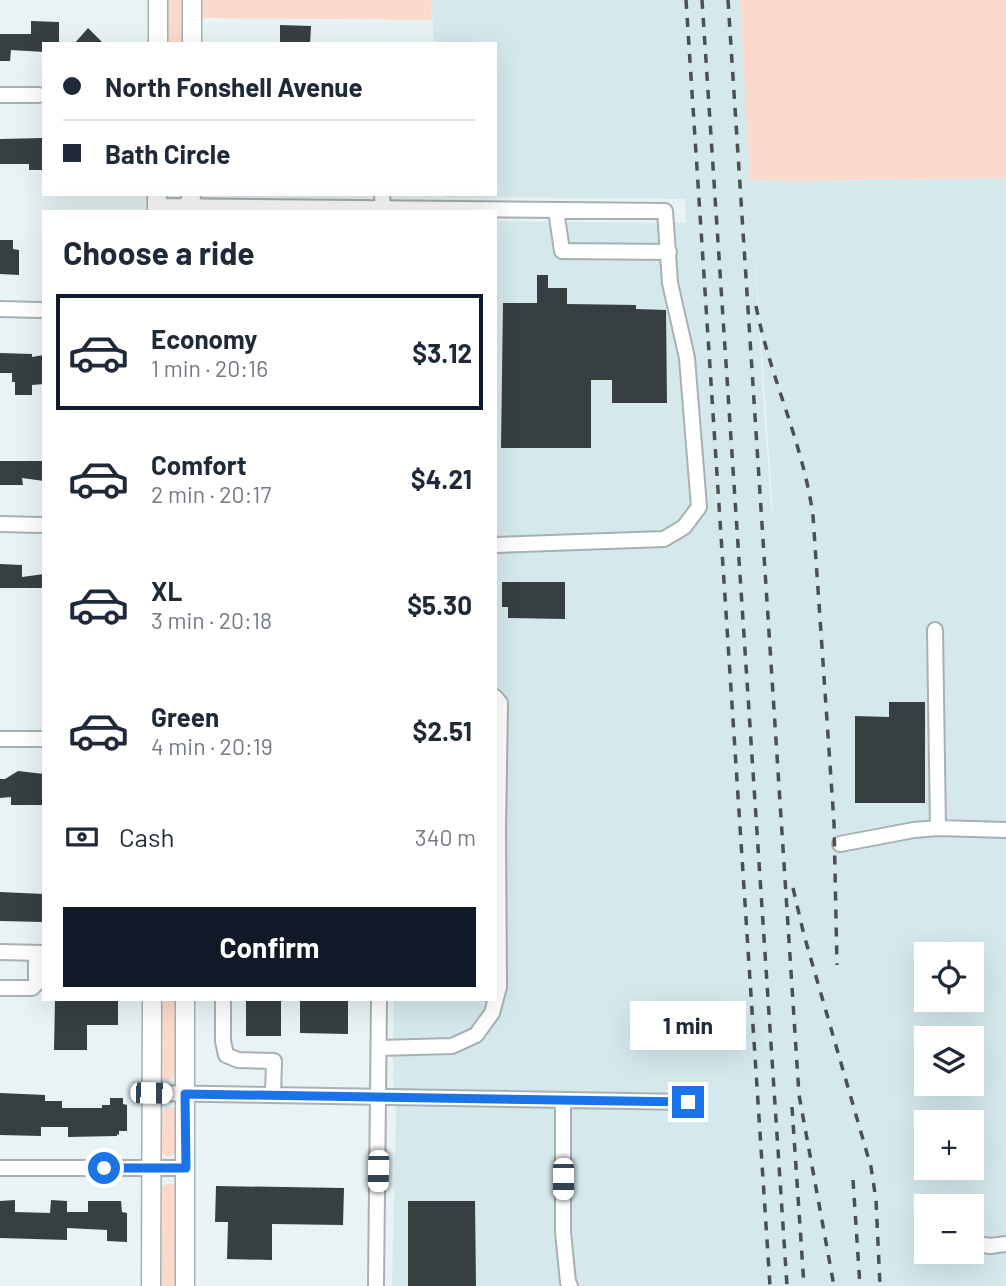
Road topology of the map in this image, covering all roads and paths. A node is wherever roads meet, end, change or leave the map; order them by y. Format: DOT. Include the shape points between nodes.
graph roads {
  1 [pos="159,0"];
  2 [pos="192,0"];
  3 [pos="158,42"];
  4 [pos="192,42"];
  5 [pos="0,94"];
  6 [pos="39,95"];
  7 [pos="232,200"];
  8 [pos="157,204"];
  9 [pos="191,204"];
  10 [pos="382,205"];
  11 [pos="556,210"];
  12 [pos="669,252"];
  13 [pos="0,309"];
  14 [pos="40,310"];
  15 [pos="0,524"];
  16 [pos="40,525"];
  17 [pos="497,545"];
  18 [pos="935,630"];
  19 [pos="497,699"];
  20 [pos="0,739"];
  21 [pos="42,739"];
  22 [pos="497,798"];
  23 [pos="938,828"];
  24 [pos="1006,830"];
  25 [pos="840,844"];
  26 [pos="497,882"];
  27 [pos="0,952"];
  28 [pos="40,953"];
  29 [pos="0,988"];
  30 [pos="497,994"];
  31 [pos="152,1001"];
  32 [pos="185,1001"];
  33 [pos="223,1001"];
  34 [pos="379,1001"];
  35 [pos="495,1001"];
  36 [pos="379,1048"];
  37 [pos="151,1093"];
  38 [pos="185,1094"];
  39 [pos="273,1095"];
  40 [pos="379,1097"];
  41 [pos="563,1100"];
  42 [pos="688,1102"];
  43 [pos="0,1168"];
  44 [pos="151,1168"];
  45 [pos="186,1168"];
  46 [pos="1006,1244"];
  47 [pos="984,1245"];
  48 [pos="151,1286"];
  49 [pos="185,1286"];
  50 [pos="376,1286"];
  51 [pos="570,1286"];
  1 -- 3 [label="main road"];
  2 -- 4 [label="main road"];
  5 -- 6 [label="street"];
  7 -- 9 [label="street"];
  7 -- 10 [label="street"];
  8 -- 9 [label="street"];
  10 -- 11 [label="street"];
  11 -- 12 [label="street" via="562,251"];
  11 -- 12 [label="street" via="665,211"];
  12 -- 17 [label="street" via="670,283 687,358 699,507 684,527 664,539"];
  13 -- 14 [label="street"];
  15 -- 16 [label="street"];
  18 -- 23 [label="street"];
  19 -- 22 [label="street"];
  20 -- 21 [label="street"];
  23 -- 24 [label="street"];
  23 -- 25 [label="street"];
  26 -- 30 [label="street"];
  27 -- 28 [label="street"];
  28 -- 29 [label="street" via="32,988"];
  31 -- 37 [label="main road"];
  32 -- 38 [label="main road"];
  33 -- 39 [label="street" via="226,1055 274,1061"];
  34 -- 36 [label="street"];
  35 -- 36 [label="street" via="476,1035 452,1046"];
  36 -- 40 [label="street"];
  37 -- 38 [label="street"];
  37 -- 44 [label="main road"];
  38 -- 39 [label="street"];
  38 -- 45 [label="main road"];
  39 -- 40 [label="street"];
  40 -- 41 [label="street"];
  40 -- 50 [label="street"];
  41 -- 42 [label="street"];
  41 -- 51 [label="street" via="563,1232"];
  43 -- 44 [label="street"];
  44 -- 45 [label="street"];
  44 -- 48 [label="main road"];
  45 -- 49 [label="main road"];
  46 -- 47 [label="street"];
}
